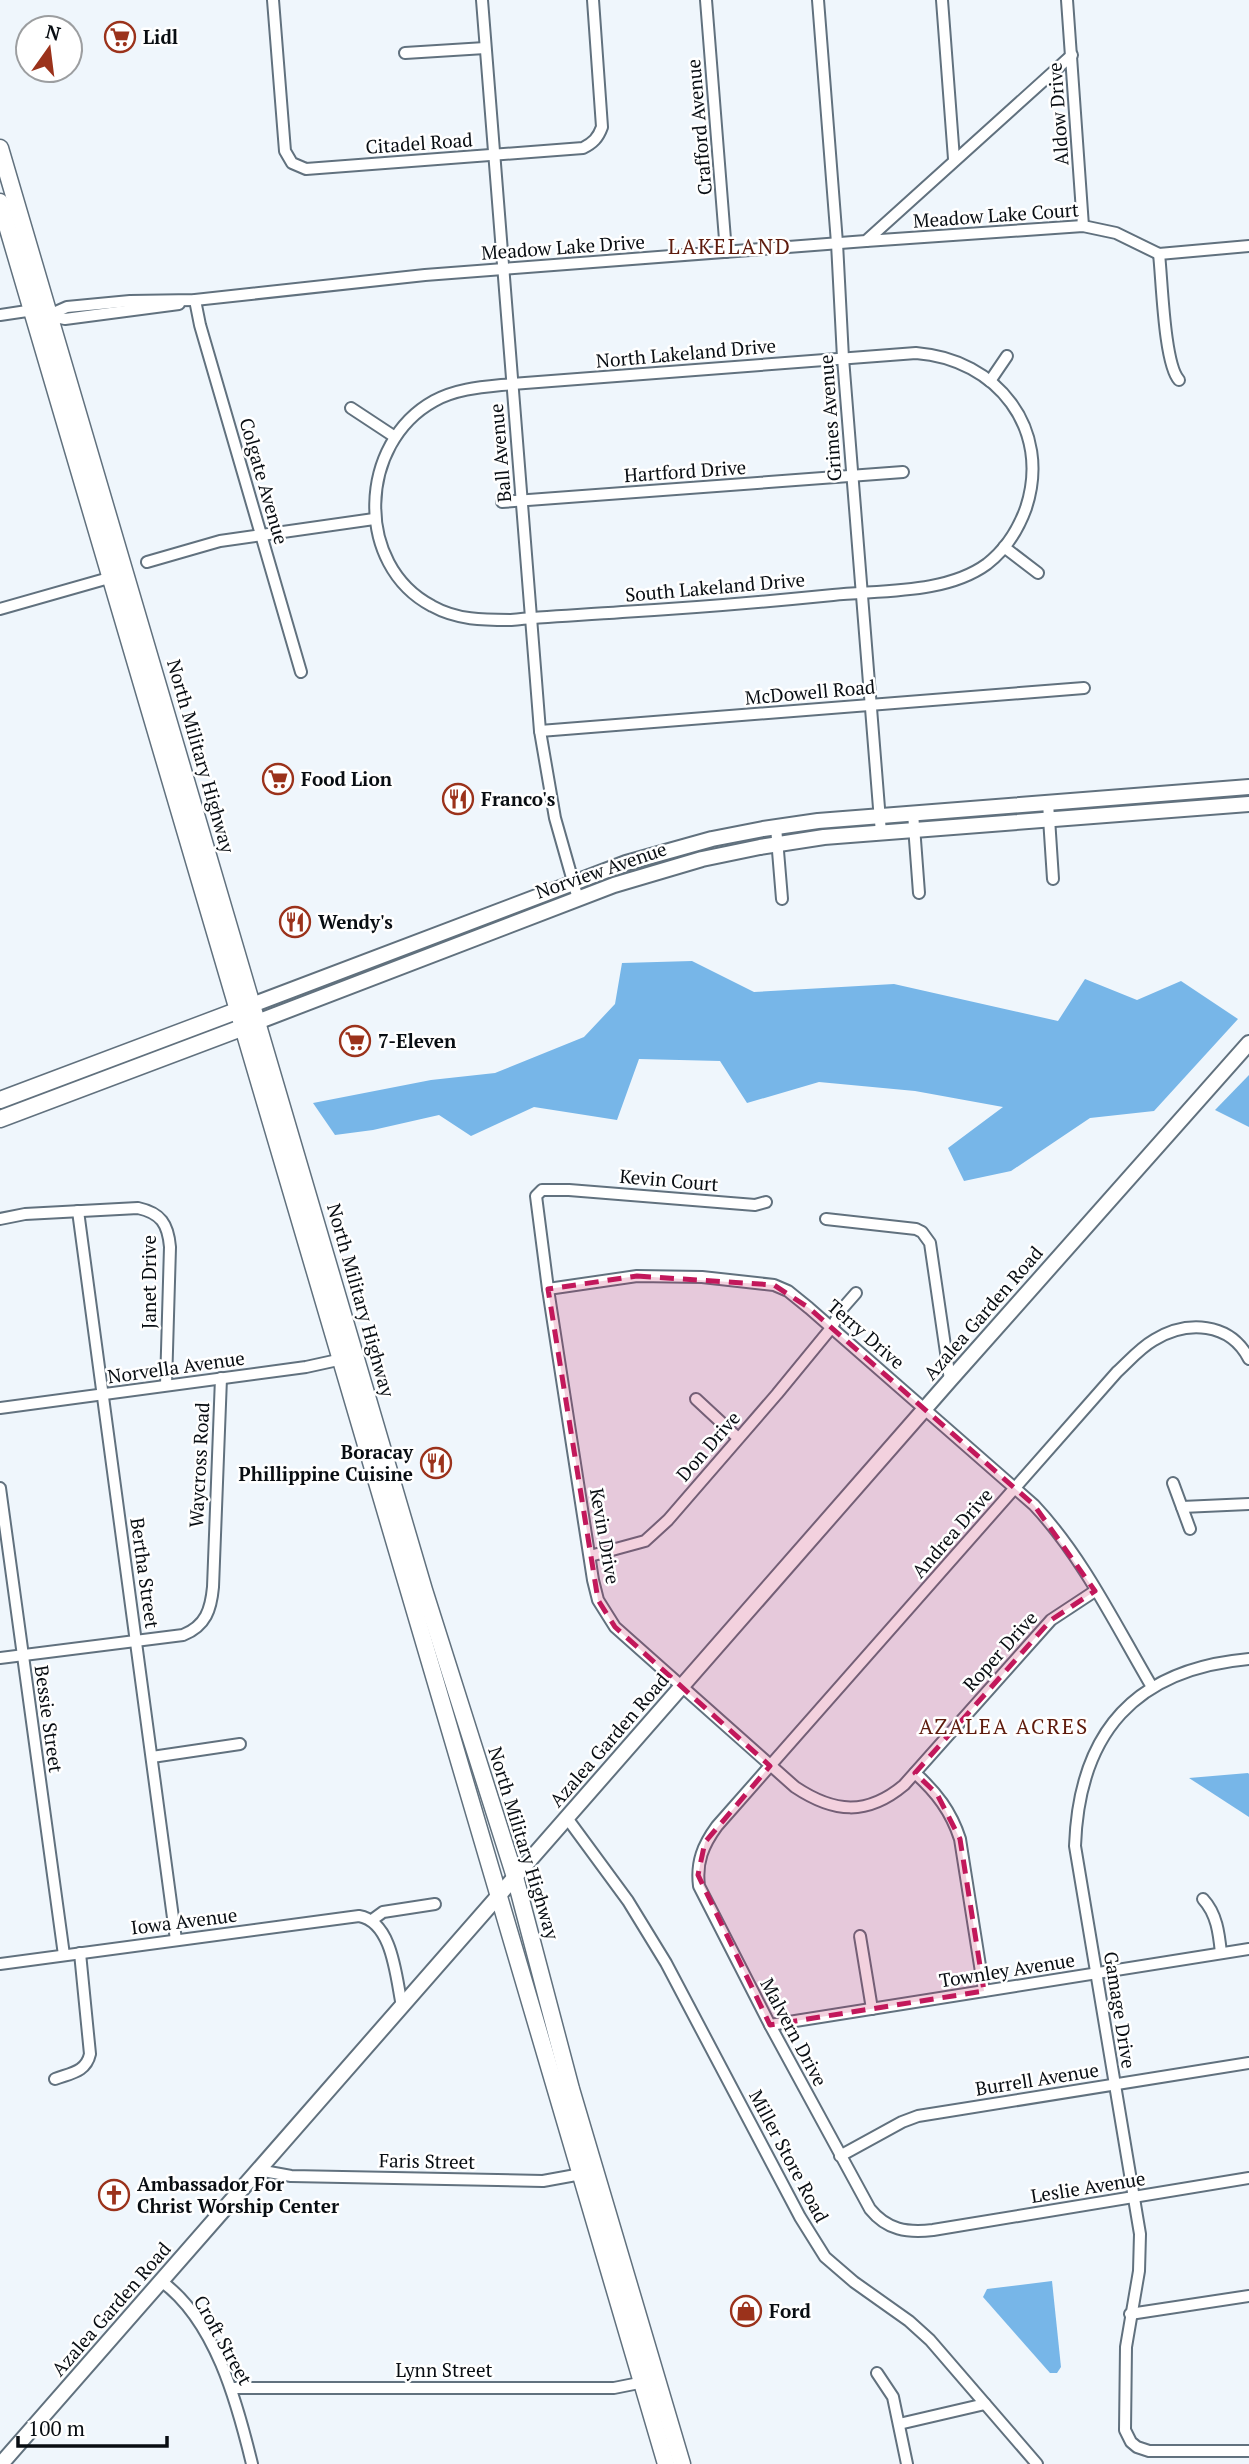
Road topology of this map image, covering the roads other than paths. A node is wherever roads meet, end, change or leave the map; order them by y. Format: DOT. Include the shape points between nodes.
graph roads {
  1 [pos="273,0"];
  2 [pos="482,0"];
  3 [pos="593,0"];
  4 [pos="706,0"];
  5 [pos="818,0"];
  6 [pos="942,0"];
  7 [pos="1067,0"];
  8 [pos="485,48"];
  9 [pos="405,53"];
  10 [pos="1072,55"];
  11 [pos="0,148"];
  12 [pos="494,155"];
  13 [pos="954,159"];
  14 [pos="0,202"];
  15 [pos="1083,226"];
  16 [pos="866,241"];
  17 [pos="837,243"];
  18 [pos="1249,246"];
  19 [pos="726,252"];
  20 [pos="1159,254"];
  21 [pos="503,270"];
  22 [pos="195,300"];
  23 [pos="32,311"];
  24 [pos="0,315"];
  25 [pos="49,315"];
  26 [pos="1007,356"];
  27 [pos="842,358"];
  28 [pos="1179,380"];
  29 [pos="990,381"];
  30 [pos="512,384"];
  31 [pos="351,408"];
  32 [pos="1027,433"];
  33 [pos="395,437"];
  34 [pos="903,472"];
  35 [pos="852,476"];
  36 [pos="521,501"];
  37 [pos="502,502"];
  38 [pos="374,519"];
  39 [pos="261,534"];
  40 [pos="1004,547"];
  41 [pos="147,562"];
  42 [pos="1038,573"];
  43 [pos="118,576"];
  44 [pos="861,592"];
  45 [pos="421,600"];
  46 [pos="0,609"];
  47 [pos="414,611"];
  48 [pos="530,618"];
  49 [pos="301,672"];
  50 [pos="1084,688"];
  51 [pos="870,705"];
  52 [pos="540,731"];
  53 [pos="1249,787"];
  54 [pos="1048,803"];
  55 [pos="1249,804"];
  56 [pos="913,813"];
  57 [pos="879,816"];
  58 [pos="1049,819"];
  59 [pos="776,827"];
  60 [pos="914,830"];
  61 [pos="881,832"];
  62 [pos="777,844"];
  63 [pos="1053,879"];
  64 [pos="573,883"];
  65 [pos="919,893"];
  66 [pos="578,899"];
  67 [pos="782,899"];
  68 [pos="245,1008"];
  69 [pos="250,1024"];
  70 [pos="1249,1043"];
  71 [pos="0,1100"];
  72 [pos="0,1119"];
  73 [pos="569,1190"];
  74 [pos="766,1202"];
  75 [pos="78,1211"];
  76 [pos="0,1219"];
  77 [pos="826,1219"];
  78 [pos="548,1289"];
  79 [pos="856,1293"];
  80 [pos="832,1327"];
  81 [pos="348,1357"];
  82 [pos="1249,1359"];
  83 [pos="221,1378"];
  84 [pos="950,1380"];
  85 [pos="166,1385"];
  86 [pos="103,1394"];
  87 [pos="696,1399"];
  88 [pos="0,1408"];
  89 [pos="925,1409"];
  90 [pos="738,1438"];
  91 [pos="1173,1483"];
  92 [pos="0,1488"];
  93 [pos="1015,1488"];
  94 [pos="1249,1504"];
  95 [pos="1182,1507"];
  96 [pos="1190,1530"];
  97 [pos="590,1556"];
  98 [pos="1095,1591"];
  99 [pos="136,1640"];
  100 [pos="23,1655"];
  101 [pos="0,1658"];
  102 [pos="1249,1659"];
  103 [pos="680,1687"];
  104 [pos="1152,1687"];
  105 [pos="240,1744"];
  106 [pos="152,1756"];
  107 [pos="770,1766"];
  108 [pos="915,1773"];
  109 [pos="838,1807"];
  110 [pos="733,1808"];
  111 [pos="568,1818"];
  112 [pos="515,1877"];
  113 [pos="499,1897"];
  114 [pos="1203,1899"];
  115 [pos="435,1904"];
  116 [pos="372,1920"];
  117 [pos="860,1936"];
  118 [pos="176,1940"];
  119 [pos="1249,1949"];
  120 [pos="80,1953"];
  121 [pos="1221,1953"];
  122 [pos="64,1955"];
  123 [pos="0,1964"];
  124 [pos="1096,1973"];
  125 [pos="984,1991"];
  126 [pos="402,2006"];
  127 [pos="872,2009"];
  128 [pos="770,2025"];
  129 [pos="1249,2063"];
  130 [pos="55,2079"];
  131 [pos="1114,2084"];
  132 [pos="840,2155"];
  133 [pos="258,2170"];
  134 [pos="588,2173"];
  135 [pos="1249,2178"];
  136 [pos="1133,2198"];
  137 [pos="933,2230"];
  138 [pos="161,2281"];
  139 [pos="1249,2296"];
  140 [pos="1130,2314"];
  141 [pos="877,2373"];
  142 [pos="649,2381"];
  143 [pos="232,2388"];
  144 [pos="985,2404"];
  145 [pos="899,2424"];
  146 [pos="1249,2451"];
  147 [pos="1,2464"];
  148 [pos="251,2464"];
  149 [pos="666,2464"];
  150 [pos="682,2464"];
  151 [pos="906,2464"];
  152 [pos="1037,2464"];
  1 -- 12 [label="street, Citadel Road" via="288,158 299,167"];
  2 -- 8 [label="street, Ball Avenue"];
  3 -- 12 [label="street, Citadel Road" via="601,127 597,139 583,148"];
  4 -- 19 [label="street, Crafford Avenue"];
  5 -- 17 [label="street, Grimes Avenue"];
  6 -- 13 [label="street"];
  7 -- 10 [label="street, Aldow Drive"];
  8 -- 9 [label="street"];
  8 -- 12 [label="street, Ball Avenue"];
  10 -- 13 [label="street"];
  10 -- 15 [label="street, Aldow Drive"];
  11 -- 25 [label="main road, North Military Highway"];
  12 -- 21 [label="street, Ball Avenue"];
  13 -- 16 [label="street"];
  14 -- 23 [label="main road, North Military Highway"];
  15 -- 16 [label="street, Meadow Lake Court"];
  15 -- 20 [label="street, Meadow Lake Court" via="1116,233"];
  16 -- 17 [label="street, Meadow Lake Drive"];
  17 -- 19 [label="street, Meadow Lake Drive"];
  17 -- 27 [label="street, Grimes Avenue"];
  18 -- 20 [label="street"];
  19 -- 21 [label="street, Meadow Lake Drive"];
  20 -- 28 [label="street" via="1169,356 1172,373"];
  21 -- 22 [label="street, Meadow Lake Drive"];
  21 -- 30 [label="street, Ball Avenue"];
  22 -- 25 [label="street, Meadow Lake Drive" via="130,301 72,307"];
  22 -- 39 [label="street, Colgate Avenue"];
  23 -- 24 [label="street"];
  23 -- 25 [label="street"];
  23 -- 43 [label="main road, North Military Highway"];
  25 -- 43 [label="main road, North Military Highway"];
  26 -- 29 [label="street"];
  27 -- 29 [label="street, North Lakeland Drive" via="933,354 965,364"];
  27 -- 30 [label="street, North Lakeland Drive"];
  27 -- 35 [label="street, Grimes Avenue"];
  29 -- 32 [label="street, North Lakeland Drive" via="1017,410"];
  30 -- 33 [label="street, North Lakeland Drive" via="446,395 418,412"];
  30 -- 36 [label="street, Ball Avenue"];
  31 -- 33 [label="street"];
  32 -- 40 [label="street, South Lakeland Drive" via="1031,494"];
  33 -- 38 [label="street, North Lakeland Drive" via="380,468"];
  34 -- 35 [label="street, Hartford Drive"];
  35 -- 36 [label="street, Hartford Drive"];
  35 -- 44 [label="street, Grimes Avenue"];
  36 -- 37 [label="street, Hartford Drive"];
  36 -- 48 [label="street, Ball Avenue"];
  38 -- 39 [label="street"];
  38 -- 45 [label="street, South Lakeland Drive" via="388,561"];
  39 -- 41 [label="street"];
  39 -- 49 [label="street, Colgate Avenue"];
  40 -- 42 [label="street"];
  40 -- 44 [label="street, South Lakeland Drive" via="975,572 947,583"];
  43 -- 46 [label="street"];
  43 -- 68 [label="main road, North Military Highway"];
  44 -- 48 [label="street, South Lakeland Drive"];
  44 -- 51 [label="street, Grimes Avenue"];
  45 -- 47 [label="street"];
  45 -- 48 [label="street, South Lakeland Drive" via="472,619"];
  48 -- 52 [label="street, Ball Avenue"];
  50 -- 51 [label="street, McDowell Road"];
  51 -- 52 [label="street, McDowell Road"];
  51 -- 57 [label="street, Grimes Avenue"];
  52 -- 64 [label="street, Ball Avenue" via="552,805"];
  53 -- 54 [label="main road, Norview Avenue"];
  54 -- 56 [label="main road, Norview Avenue"];
  54 -- 58 [label="street"];
  55 -- 58 [label="main road, Norview Avenue"];
  56 -- 57 [label="main road, Norview Avenue"];
  56 -- 60 [label="street"];
  57 -- 59 [label="main road, Norview Avenue"];
  57 -- 61 [label="street, Grimes Avenue"];
  58 -- 60 [label="main road, Norview Avenue"];
  58 -- 63 [label="street"];
  59 -- 62 [label="street"];
  59 -- 64 [label="main road, Norview Avenue" via="662,852"];
  60 -- 61 [label="main road, Norview Avenue"];
  60 -- 65 [label="street"];
  61 -- 62 [label="main road, Norview Avenue"];
  62 -- 66 [label="main road, Norview Avenue" via="663,869"];
  62 -- 67 [label="street"];
  64 -- 66 [label="street, Ball Avenue"];
  64 -- 68 [label="main road, Norview Avenue"];
  66 -- 69 [label="main road, Norview Avenue"];
  68 -- 69 [label="main road, North Military Highway"];
  68 -- 71 [label="main road, Norview Avenue"];
  69 -- 72 [label="main road, Norview Avenue"];
  69 -- 81 [label="main road, North Military Highway"];
  70 -- 84 [label="main road, Azalea Garden Road"];
  73 -- 74 [label="street, Kevin Court" via="755,1205"];
  73 -- 78 [label="street, Kevin Drive" via="542,1190 536,1196"];
  75 -- 76 [label="street, Janet Drive" via="24,1213"];
  75 -- 85 [label="street, Janet Drive" via="138,1208 156,1214 167,1227"];
  75 -- 86 [label="street, Bertha Street"];
  77 -- 84 [label="street" via="916,1229 927,1237"];
  78 -- 80 [label="street, Terry Drive" via="637,1276 763,1282 788,1291"];
  78 -- 97 [label="street, Kevin Drive"];
  79 -- 80 [label="street, Don Drive"];
  80 -- 89 [label="street, Terry Drive"];
  80 -- 90 [label="street, Don Drive"];
  81 -- 83 [label="street, Norvella Avenue"];
  81 -- 112 [label="main road, North Military Highway"];
  81 -- 113 [label="main road, North Military Highway"];
  82 -- 93 [label="street, Andrea Drive" via="1222,1332 1211,1328 1187,1327 1152,1341 1117,1372"];
  83 -- 85 [label="street, Norvella Avenue"];
  83 -- 99 [label="street, Waycross Road" via="208,1612 199,1626 183,1635"];
  84 -- 89 [label="main road, Azalea Garden Road"];
  85 -- 86 [label="street, Norvella Avenue"];
  86 -- 88 [label="street, Norvella Avenue"];
  86 -- 99 [label="street, Bertha Street"];
  87 -- 90 [label="street"];
  89 -- 93 [label="street, Terry Drive"];
  89 -- 103 [label="main road, Azalea Garden Road"];
  90 -- 97 [label="street, Don Drive" via="649,1539"];
  91 -- 95 [label="street"];
  92 -- 100 [label="street, Bessie Street"];
  93 -- 98 [label="street, Terry Drive" via="1051,1523"];
  93 -- 107 [label="street, Andrea Drive"];
  94 -- 95 [label="street"];
  95 -- 96 [label="street"];
  97 -- 103 [label="street, Kevin Drive" via="598,1600 606,1614"];
  98 -- 104 [label="street, Terry Drive"];
  98 -- 108 [label="street, Roper Drive" via="1051,1620"];
  99 -- 100 [label="street, Waycross Road"];
  99 -- 106 [label="street, Bertha Street"];
  100 -- 101 [label="street, Waycross Road"];
  100 -- 122 [label="street, Bessie Street"];
  102 -- 104 [label="street, Gamage Drive" via="1196,1667"];
  103 -- 107 [label="street, Kevin Drive"];
  103 -- 111 [label="main road, Azalea Garden Road"];
  104 -- 124 [label="street, Gamage Drive" via="1106,1733 1088,1768 1079,1801 1075,1846"];
  105 -- 106 [label="street"];
  106 -- 118 [label="street, Bertha Street"];
  107 -- 109 [label="street, Kevin Drive" via="808,1796"];
  107 -- 110 [label="street, Andrea Drive"];
  108 -- 109 [label="street, Roper Drive" via="879,1801"];
  108 -- 125 [label="street" via="937,1794 960,1839"];
  110 -- 128 [label="street, Malvern Drive" via="705,1842 698,1865 699,1886"];
  111 -- 112 [label="main road, Azalea Garden Road"];
  111 -- 144 [label="street, Miller Store Road" via="666,1963 825,2257 916,2328"];
  112 -- 113 [label="main road, Azalea Garden Road"];
  112 -- 134 [label="main road, North Military Highway"];
  113 -- 126 [label="main road, Azalea Garden Road"];
  113 -- 134 [label="main road, North Military Highway"];
  114 -- 121 [label="street" via="1215,1920"];
  115 -- 116 [label="street, Iowa Avenue" via="383,1912"];
  116 -- 118 [label="street, Iowa Avenue" via="359,1916"];
  116 -- 126 [label="street" via="386,1938"];
  117 -- 127 [label="street"];
  118 -- 120 [label="street, Iowa Avenue"];
  119 -- 121 [label="street, Townley Avenue"];
  120 -- 122 [label="street, Iowa Avenue"];
  120 -- 130 [label="street" via="90,2054 82,2070"];
  121 -- 124 [label="street, Townley Avenue"];
  122 -- 123 [label="street, Iowa Avenue"];
  124 -- 125 [label="street, Townley Avenue"];
  124 -- 131 [label="street, Gamage Drive"];
  125 -- 127 [label="street, Townley Avenue"];
  126 -- 133 [label="main road, Azalea Garden Road"];
  127 -- 128 [label="street, Townley Avenue"];
  128 -- 132 [label="street, Malvern Drive"];
  129 -- 131 [label="street, Burrell Avenue"];
  131 -- 132 [label="street, Burrell Avenue" via="918,2116"];
  131 -- 136 [label="street, Gamage Drive"];
  132 -- 137 [label="street, Malvern Drive" via="870,2209 884,2223 903,2231"];
  133 -- 134 [label="street, Faris Street" via="291,2176 543,2181"];
  133 -- 138 [label="main road, Azalea Garden Road"];
  134 -- 142 [label="main road, North Military Highway"];
  135 -- 136 [label="street, Leslie Avenue"];
  136 -- 137 [label="street, Leslie Avenue"];
  136 -- 140 [label="street, Gamage Drive" via="1140,2256"];
  138 -- 143 [label="street, Croft Street" via="184,2301"];
  138 -- 147 [label="main road, Azalea Garden Road"];
  139 -- 140 [label="street"];
  140 -- 146 [label="street, Gamage Drive" via="1125,2430 1131,2442 1149,2451"];
  141 -- 145 [label="street" via="893,2397"];
  142 -- 143 [label="street, Lynn Street" via="614,2388"];
  142 -- 149 [label="main road, North Military Highway"];
  142 -- 150 [label="main road, North Military Highway"];
  143 -- 148 [label="street, Croft Street"];
  144 -- 145 [label="street"];
  144 -- 152 [label="street, Miller Store Road"];
  145 -- 151 [label="street"];
}
